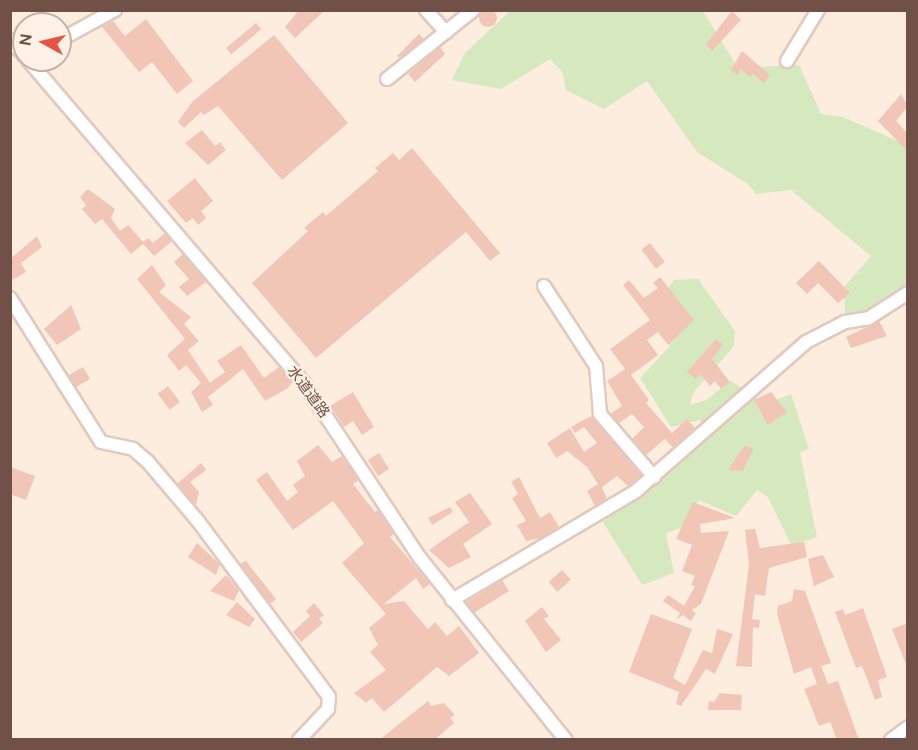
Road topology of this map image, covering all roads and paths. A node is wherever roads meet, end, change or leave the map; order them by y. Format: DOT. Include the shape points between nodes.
graph roads {
  1 [pos="115,10"];
  2 [pos="426,10"];
  3 [pos="473,10"];
  4 [pos="818,10"];
  5 [pos="446,32"];
  6 [pos="72,33"];
  7 [pos="787,61"];
  8 [pos="38,72"];
  9 [pos="387,79"];
  10 [pos="544,286"];
  11 [pos="908,293"];
  12 [pos="10,298"];
  13 [pos="654,477"];
  14 [pos="452,600"];
  15 [pos="908,727"];
  16 [pos="299,740"];
  17 [pos="566,740"];
  18 [pos="891,740"];
  1 -- 6 [label="street"];
  2 -- 5 [label="street"];
  3 -- 5 [label="street"];
  4 -- 7 [label="street"];
  5 -- 9 [label="street"];
  8 -- 14 [label="street, 水道道路" via="304,383"];
  10 -- 13 [label="street" via="596,366 600,414"];
  11 -- 13 [label="street" via="869,318 845,322 806,342"];
  12 -- 16 [label="street" via="101,442 133,448 148,462 198,521 329,697 328,709"];
  13 -- 14 [label="street" via="557,541"];
  14 -- 17 [label="street, 水道道路"];
  15 -- 18 [label="street"];
}
